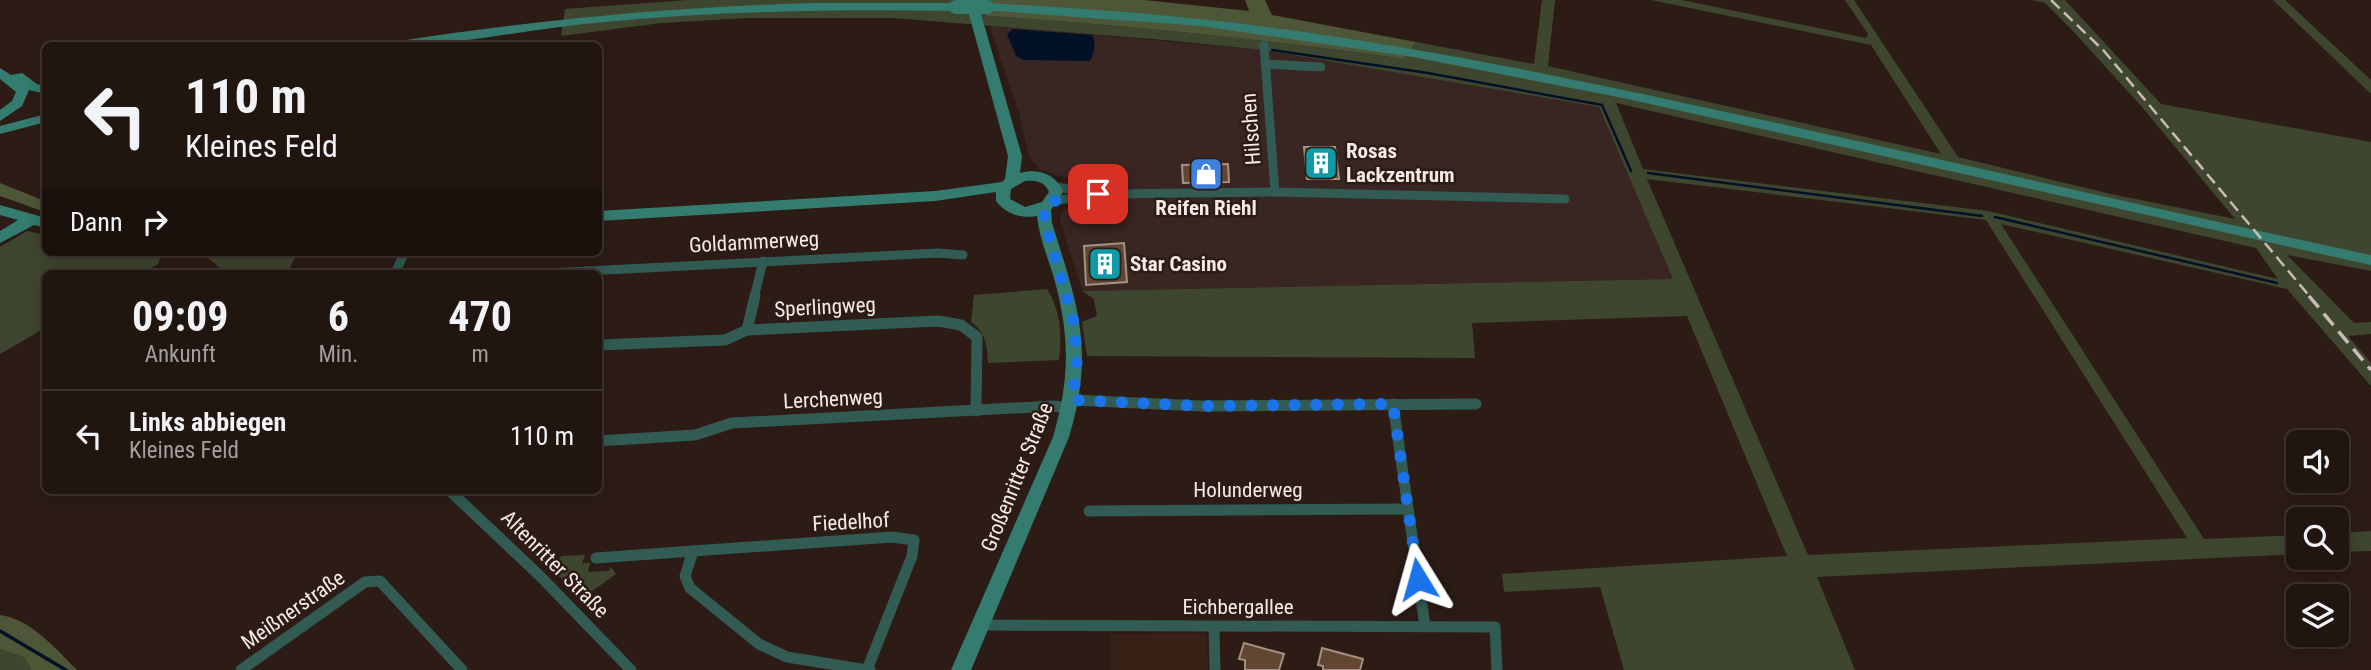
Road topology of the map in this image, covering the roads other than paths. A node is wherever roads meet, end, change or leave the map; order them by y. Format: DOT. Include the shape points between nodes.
graph roads {
  1 [pos="971,0"];
  2 [pos="421,42"];
  3 [pos="1264,45"];
  4 [pos="1265,64"];
  5 [pos="0,65"];
  6 [pos="1321,66"];
  7 [pos="0,72"];
  8 [pos="42,89"];
  9 [pos="0,117"];
  10 [pos="42,119"];
  11 [pos="0,130"];
  12 [pos="1015,156"];
  13 [pos="1033,175"];
  14 [pos="1009,183"];
  15 [pos="1275,192"];
  16 [pos="935,197"];
  17 [pos="1051,199"];
  18 [pos="1565,199"];
  19 [pos="1003,201"];
  20 [pos="0,210"];
  21 [pos="1021,212"];
  22 [pos="602,216"];
  23 [pos="25,218"];
  24 [pos="42,222"];
  25 [pos="0,225"];
  26 [pos="0,238"];
  27 [pos="963,255"];
  28 [pos="2371,260"];
  29 [pos="762,261"];
  30 [pos="601,270"];
  31 [pos="1066,295"];
  32 [pos="747,330"];
  33 [pos="602,345"];
  34 [pos="1072,404"];
  35 [pos="1393,404"];
  36 [pos="1476,404"];
  37 [pos="976,411"];
  38 [pos="602,441"];
  39 [pos="453,494"];
  40 [pos="1407,509"];
  41 [pos="1089,511"];
  42 [pos="694,551"];
  43 [pos="596,558"];
  44 [pos="981,625"];
  45 [pos="1214,626"];
  46 [pos="1424,626"];
  47 [pos="455,668"];
  48 [pos="241,670"];
  49 [pos="631,670"];
  50 [pos="868,670"];
  51 [pos="961,670"];
  52 [pos="1215,670"];
  53 [pos="1497,670"];
  1 -- 12 [label="main road"];
  2 -- 28 [label="main road, bridge" via="727,9 956,6 1231,25 1434,57 1687,107"];
  3 -- 4 [label="street, Hilschen"];
  4 -- 6 [label="street, Hilschen"];
  4 -- 15 [label="street, Hilschen"];
  5 -- 8 [label="main road"];
  7 -- 9 [label="main road" via="23,91"];
  10 -- 11 [label="main road"];
  12 -- 13 [label="main road"];
  12 -- 14 [label="main road"];
  13 -- 14 [label="main road"];
  13 -- 17 [label="main road" via="1047,179"];
  14 -- 16 [label="main road"];
  14 -- 19 [label="main road" via="1002,191"];
  15 -- 17 [label="street, Hilschen" via="1098,194"];
  15 -- 18 [label="street, Hilschen"];
  16 -- 19 [label="main road"];
  16 -- 22 [label="main road"];
  17 -- 21 [label="main road"];
  17 -- 31 [label="street, Großenritter Straße" via="1045,223"];
  19 -- 21 [label="main road"];
  20 -- 23 [label="main road"];
  21 -- 31 [label="main road, Großenritter Straße" via="1034,223"];
  23 -- 24 [label="main road"];
  23 -- 25 [label="main road"];
  23 -- 26 [label="main road"];
  27 -- 29 [label="street, Goldammerweg"];
  29 -- 30 [label="street, Goldammerweg"];
  29 -- 32 [label="street"];
  31 -- 34 [label="main road, Großenritter Straße" via="1077,359"];
  32 -- 33 [label="street, Sperlingweg" via="724,340"];
  32 -- 37 [label="street, Sperlingweg" via="938,321 961,325 977,337"];
  34 -- 35 [label="street, Lerchenweg"];
  34 -- 37 [label="street, Lerchenweg"];
  34 -- 44 [label="main road, Großenritter Straße"];
  35 -- 36 [label="street, Lerchenweg"];
  35 -- 40 [label="street"];
  37 -- 38 [label="street, Lerchenweg" via="732,423 695,435"];
  39 -- 49 [label="street, Altenritter Straße"];
  40 -- 41 [label="street, Holunderweg"];
  40 -- 46 [label="street"];
  42 -- 43 [label="street, Fiedelhof"];
  42 -- 50 [label="street, Fiedelhof" via="685,576 690,588 759,644 787,657"];
  42 -- 50 [label="street, Fiedelhof" via="892,537 914,540"];
  44 -- 45 [label="street, Eichbergallee"];
  44 -- 51 [label="main road, Großenritter Straße"];
  45 -- 46 [label="street, Eichbergallee"];
  45 -- 52 [label="street"];
  46 -- 53 [label="street, Eichbergallee" via="1495,627"];
  47 -- 48 [label="street, Meißnerstraße" via="380,581 365,582"];
}
